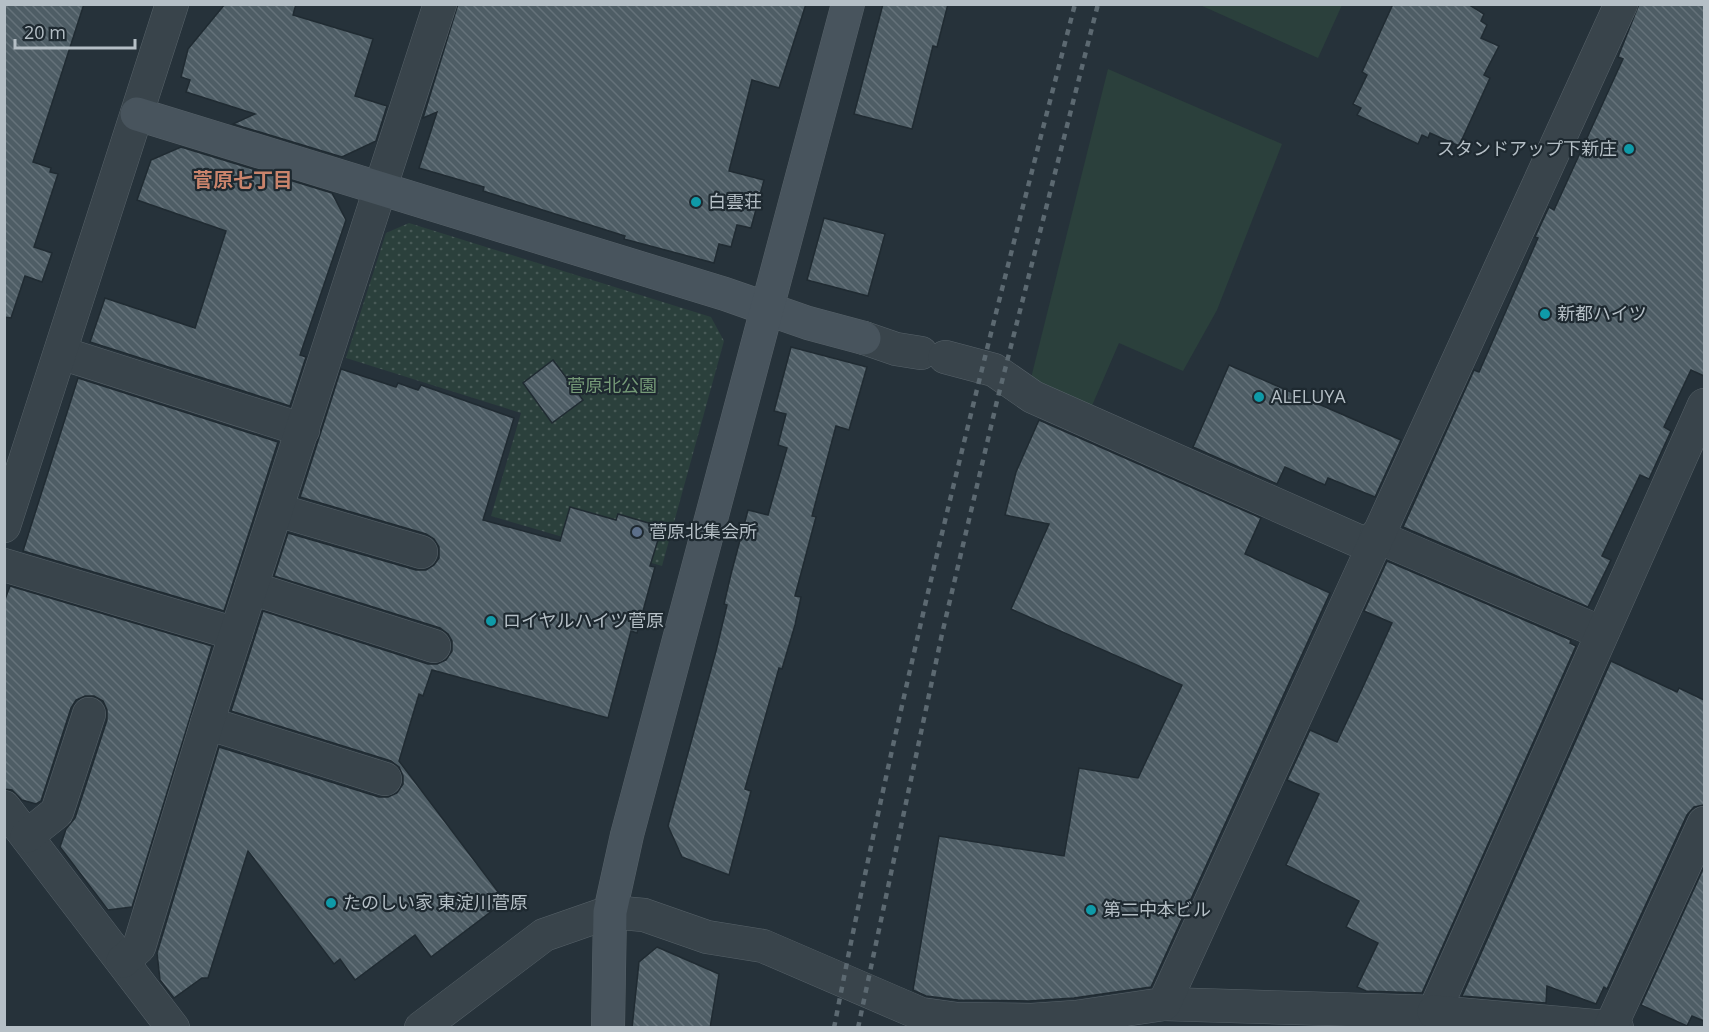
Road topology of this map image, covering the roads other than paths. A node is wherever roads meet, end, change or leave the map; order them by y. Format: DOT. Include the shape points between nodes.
graph roads {
  1 [pos="172,4"];
  2 [pos="440,4"];
  3 [pos="848,4"];
  4 [pos="1621,4"];
  5 [pos="137,114"];
  6 [pos="381,189"];
  7 [pos="768,310"];
  8 [pos="61,353"];
  9 [pos="1704,405"];
  10 [pos="303,430"];
  11 [pos="277,510"];
  12 [pos="4,526"];
  13 [pos="1374,541"];
  14 [pos="421,552"];
  15 [pos="4,565"];
  16 [pos="252,588"];
  17 [pos="1602,633"];
  18 [pos="236,634"];
  19 [pos="434,646"];
  20 [pos="89,714"];
  21 [pos="207,723"];
  22 [pos="385,779"];
  23 [pos="4,807"];
  24 [pos="1704,823"];
  25 [pos="27,836"];
  26 [pos="610,912"];
  27 [pos="123,961"];
  28 [pos="1164,1004"];
  29 [pos="1434,1011"];
  30 [pos="1614,1027"];
  31 [pos="172,1028"];
  32 [pos="421,1028"];
  33 [pos="608,1028"];
  1 -- 5 [label="street"];
  2 -- 6 [label="street"];
  3 -- 7 [label="street"];
  4 -- 13 [label="street"];
  5 -- 6 [label="street"];
  5 -- 8 [label="street"];
  6 -- 7 [label="street"];
  6 -- 10 [label="street"];
  7 -- 13 [label="street" via="896,349 994,369 1033,397"];
  7 -- 26 [label="street"];
  8 -- 10 [label="street"];
  8 -- 12 [label="street"];
  9 -- 17 [label="street"];
  10 -- 11 [label="street"];
  11 -- 14 [label="street"];
  11 -- 16 [label="street"];
  13 -- 17 [label="street"];
  13 -- 28 [label="street"];
  15 -- 18 [label="street"];
  16 -- 18 [label="street"];
  16 -- 19 [label="street"];
  17 -- 29 [label="street"];
  18 -- 21 [label="street"];
  20 -- 25 [label="street" via="57,813"];
  21 -- 22 [label="street"];
  21 -- 27 [label="street" via="139,947"];
  23 -- 25 [label="street"];
  24 -- 30 [label="street"];
  25 -- 27 [label="street"];
  26 -- 28 [label="street" via="644,915 707,937 763,946 921,1014 957,1019 1043,1019"];
  26 -- 32 [label="street" via="544,935"];
  26 -- 33 [label="street"];
  27 -- 31 [label="street"];
  28 -- 29 [label="street"];
  29 -- 30 [label="street"];
}
